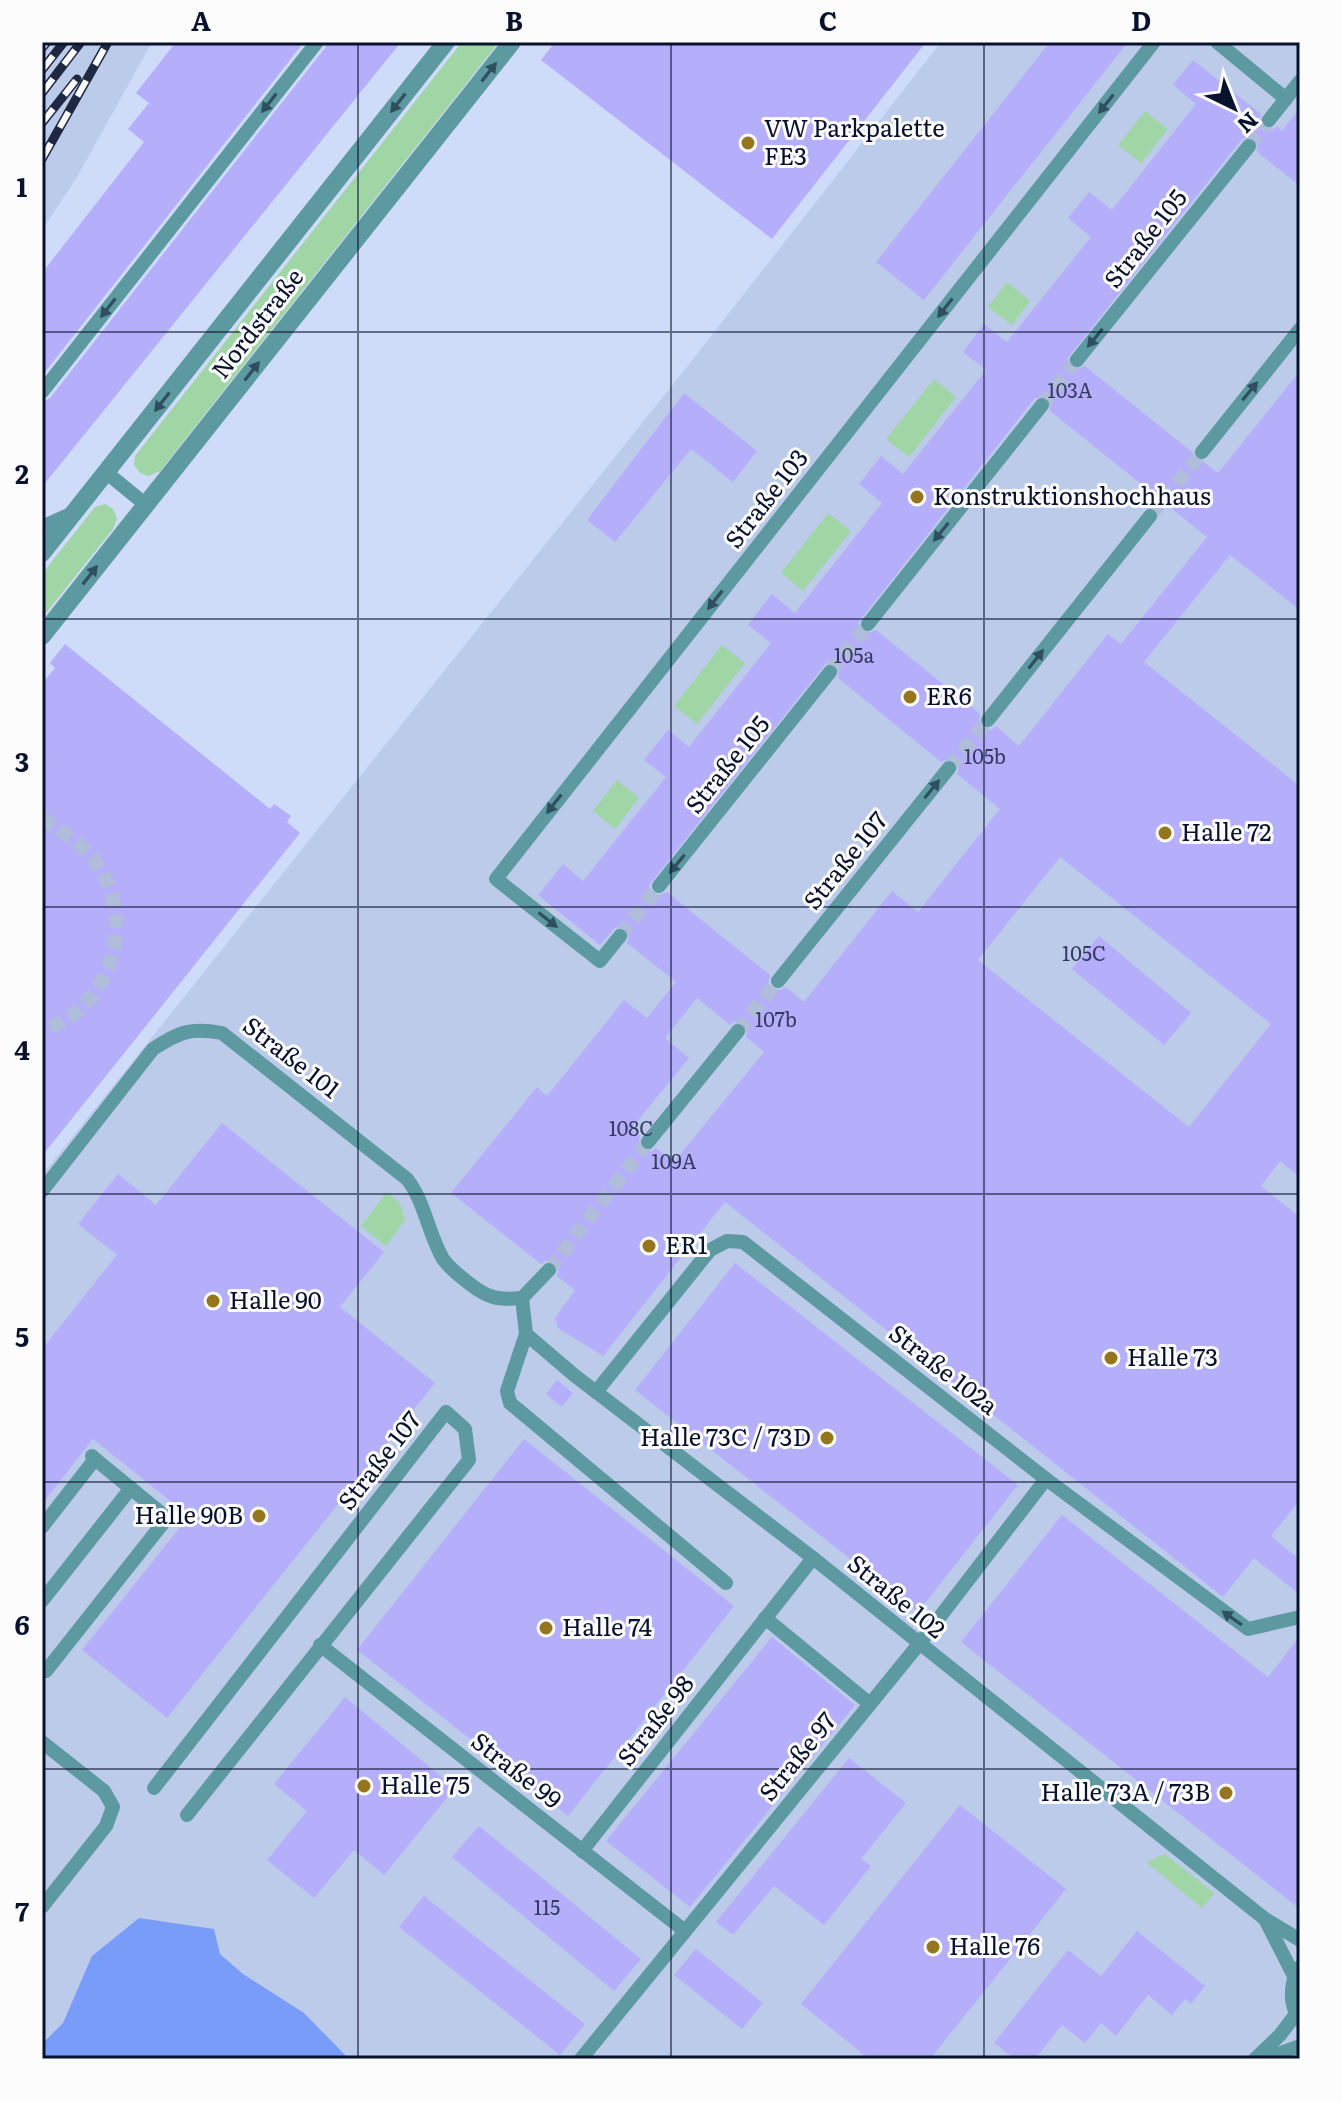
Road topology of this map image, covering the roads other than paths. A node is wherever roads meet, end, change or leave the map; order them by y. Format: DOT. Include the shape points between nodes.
graph roads {
  1 [pos="317,42"];
  2 [pos="446,42"];
  3 [pos="512,42"];
  4 [pos="1154,42"];
  5 [pos="1217,42"];
  6 [pos="1300,81"];
  7 [pos="1286,99"];
  8 [pos="1269,120"];
  9 [pos="1249,146"];
  10 [pos="1300,329"];
  11 [pos="1077,360"];
  12 [pos="42,392"];
  13 [pos="1042,405"];
  14 [pos="1202,452"];
  15 [pos="107,473"];
  16 [pos="146,505"];
  17 [pos="77,511"];
  18 [pos="1150,516"];
  19 [pos="42,527"];
  20 [pos="42,553"];
  21 [pos="868,624"];
  22 [pos="42,636"];
  23 [pos="830,672"];
  24 [pos="988,720"];
  25 [pos="949,768"];
  26 [pos="659,886"];
  27 [pos="620,936"];
  28 [pos="778,981"];
  29 [pos="738,1031"];
  30 [pos="648,1142"];
  31 [pos="42,1191"];
  32 [pos="549,1270"];
  33 [pos="522,1298"];
  34 [pos="526,1334"];
  35 [pos="596,1392"];
  36 [pos="1046,1479"];
  37 [pos="131,1488"];
  38 [pos="42,1527"];
  39 [pos="813,1558"];
  40 [pos="726,1583"];
  41 [pos="42,1601"];
  42 [pos="1300,1617"];
  43 [pos="765,1618"];
  44 [pos="919,1644"];
  45 [pos="320,1645"];
  46 [pos="46,1671"];
  47 [pos="870,1704"];
  48 [pos="42,1742"];
  49 [pos="154,1788"];
  50 [pos="187,1815"];
  51 [pos="582,1851"];
  52 [pos="42,1907"];
  53 [pos="1265,1919"];
  54 [pos="685,1931"];
  55 [pos="1300,1940"];
  56 [pos="1297,1971"];
  57 [pos="1298,2018"];
  58 [pos="1300,2046"];
  59 [pos="581,2059"];
  60 [pos="1255,2059"];
  61 [pos="1264,2059"];
  1 -- 12 [label="street, one-way"];
  2 -- 15 [label="street, Nordstraße, one-way"];
  16 -- 3 [label="street, Nordstraße, one-way"];
  4 -- 27 [label="street, Straße 103, one-way" via="496,879 603,957"];
  5 -- 7 [label="street"];
  6 -- 7 [label="street"];
  7 -- 8 [label="street"];
  9 -- 11 [label="street, Straße 105, one-way"];
  14 -- 10 [label="street, one-way"];
  13 -- 21 [label="street, one-way"];
  15 -- 16 [label="street"];
  15 -- 17 [label="street, Nordstraße"];
  22 -- 16 [label="street, Nordstraße, one-way"];
  17 -- 19 [label="street"];
  17 -- 20 [label="street, Nordstraße"];
  24 -- 18 [label="street, one-way"];
  23 -- 26 [label="street, Straße 105, one-way"];
  28 -- 25 [label="street, Straße 107, one-way"];
  29 -- 30 [label="street"];
  31 -- 33 [label="street, Straße 101" via="153,1049 176,1034 200,1029 222,1033 416,1191 444,1261 498,1301"];
  32 -- 33 [label="street"];
  33 -- 34 [label="street"];
  34 -- 35 [label="street, Straße 102"];
  34 -- 40 [label="street" via="507,1391 510,1403"];
  35 -- 36 [label="street, Straße 102a" via="710,1250 727,1241 743,1242"];
  35 -- 39 [label="street, Straße 102"];
  42 -- 36 [label="street, Straße 102a, one-way" via="1248,1629"];
  36 -- 44 [label="street, Straße 97"];
  37 -- 38 [label="street" via="93,1458"];
  37 -- 41 [label="street"];
  37 -- 46 [label="street" via="167,1518"];
  39 -- 43 [label="street, Straße 98"];
  39 -- 44 [label="street, Straße 102"];
  43 -- 47 [label="street"];
  43 -- 51 [label="street, Straße 98"];
  44 -- 47 [label="street, Straße 97"];
  44 -- 53 [label="street, Straße 102"];
  45 -- 49 [label="street, Straße 107" via="469,1460 465,1429 446,1412"];
  45 -- 50 [label="street, Straße 107"];
  45 -- 51 [label="street, Straße 99"];
  47 -- 54 [label="street, Straße 97"];
  48 -- 52 [label="street" via="104,1791 113,1807 106,1826"];
  51 -- 54 [label="street, Straße 99"];
  53 -- 55 [label="street, Straße 102"];
  53 -- 56 [label="street, Straße 102"];
  54 -- 59 [label="street, Straße 97"];
  56 -- 57 [label="street" via="1291,1992"];
  57 -- 60 [label="street"];
  58 -- 61 [label="street"];
}
